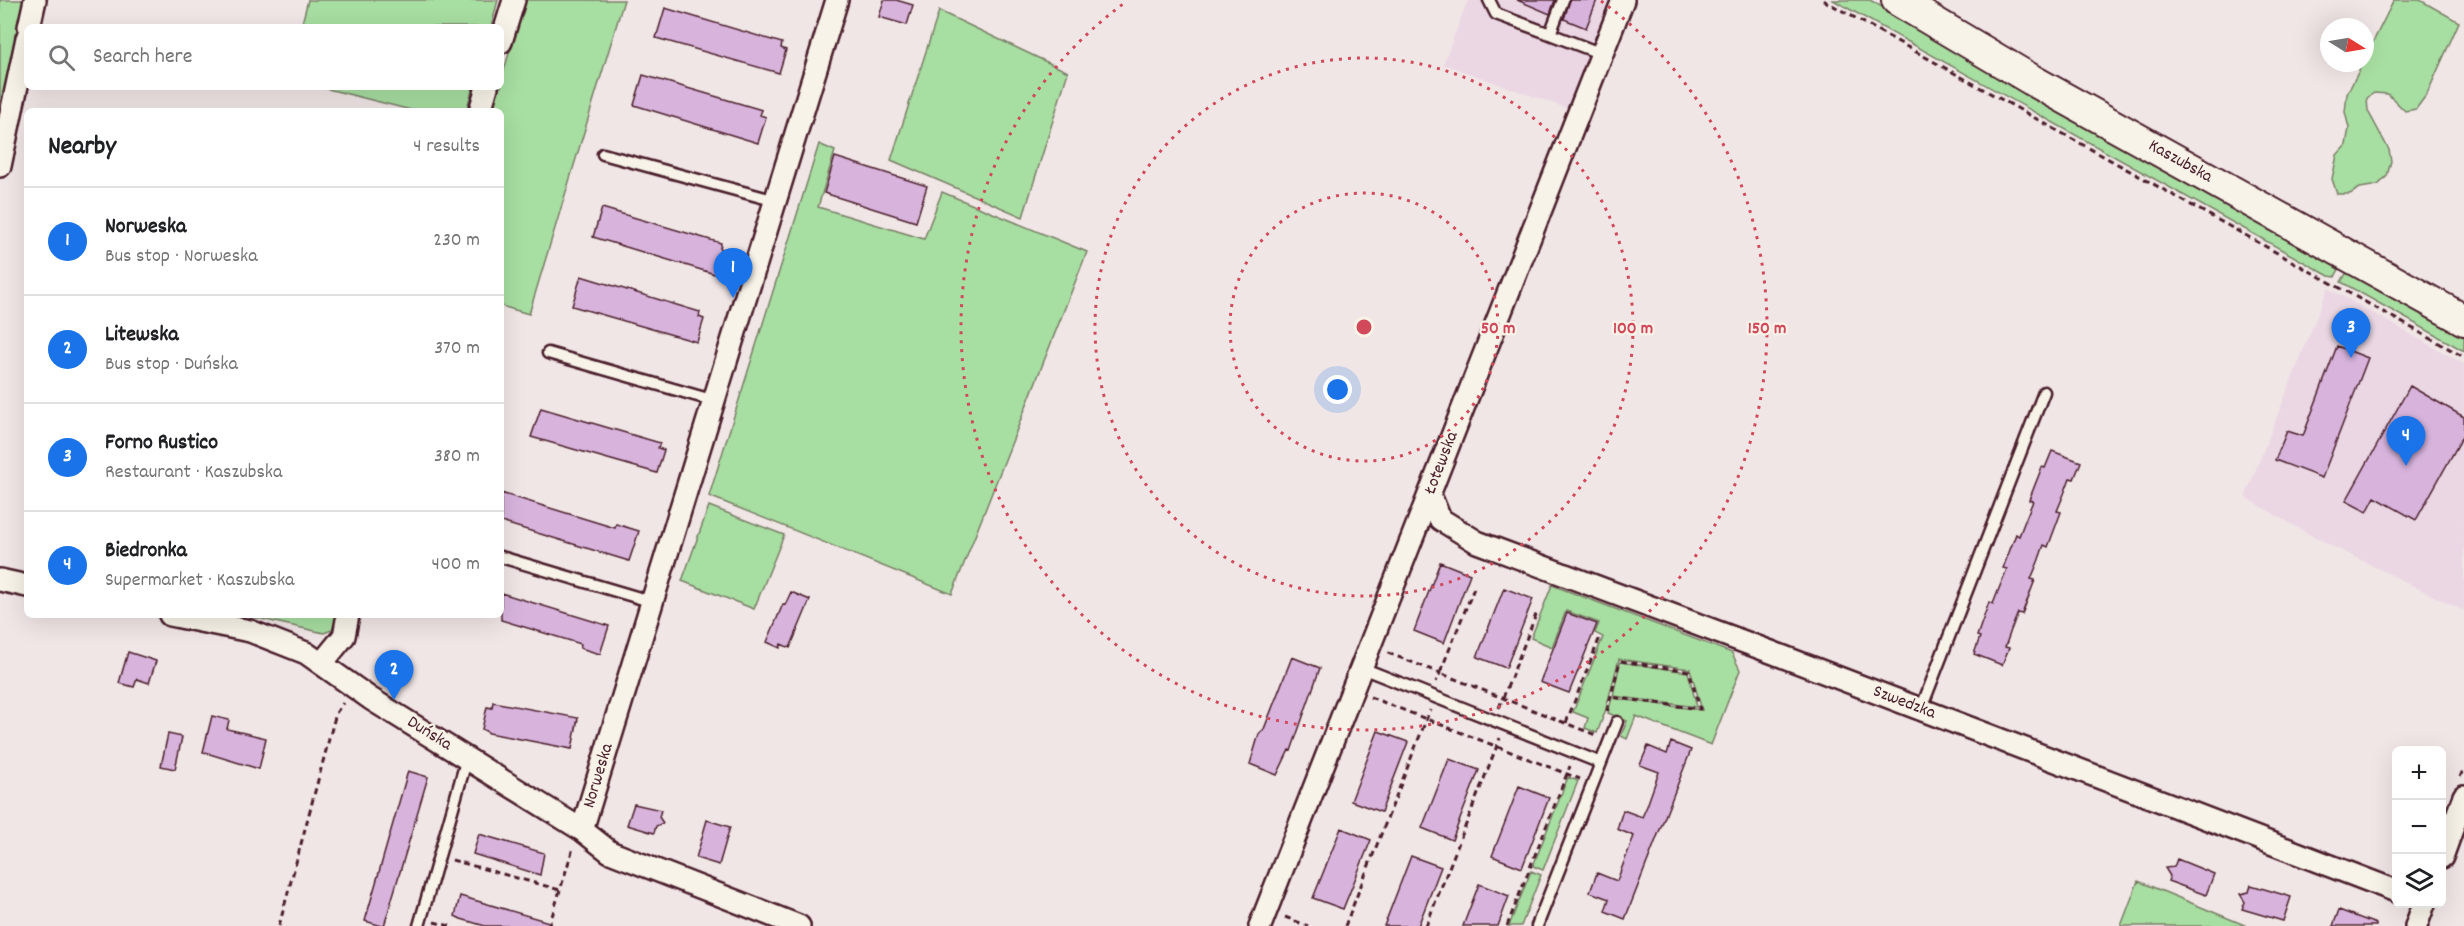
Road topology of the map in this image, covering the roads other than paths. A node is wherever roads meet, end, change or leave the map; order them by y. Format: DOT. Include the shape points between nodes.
graph roads {
  1 [pos="35,0"];
  2 [pos="514,0"];
  3 [pos="837,0"];
  4 [pos="1489,0"];
  5 [pos="1563,0"];
  6 [pos="1623,0"];
  7 [pos="1897,0"];
  8 [pos="31,24"];
  9 [pos="504,32"];
  10 [pos="1550,34"];
  11 [pos="24,52"];
  12 [pos="1602,54"];
  13 [pos="486,90"];
  14 [pos="481,108"];
  15 [pos="603,154"];
  16 [pos="0,166"];
  17 [pos="776,201"];
  18 [pos="2464,320"];
  19 [pos="548,353"];
  20 [pos="2044,392"];
  21 [pos="716,401"];
  22 [pos="1430,495"];
  23 [pos="504,558"];
  24 [pos="0,580"];
  25 [pos="24,585"];
  26 [pos="653,602"];
  27 [pos="184,618"];
  28 [pos="347,618"];
  29 [pos="322,663"];
  30 [pos="1362,668"];
  31 [pos="1921,709"];
  32 [pos="1617,722"];
  33 [pos="467,758"];
  34 [pos="1601,763"];
  35 [pos="2464,796"];
  36 [pos="579,836"];
  37 [pos="2443,854"];
  38 [pos="2392,889"];
  39 [pos="2422,908"];
  40 [pos="419,926"];
  41 [pos="800,926"];
  42 [pos="1260,926"];
  43 [pos="1537,926"];
  44 [pos="2416,926"];
  1 -- 8 [label="street"];
  2 -- 9 [label="street"];
  3 -- 17 [label="street, Norweska"];
  4 -- 10 [label="lane" via="1496,14"];
  5 -- 10 [label="lane"];
  6 -- 12 [label="street, Łotewska"];
  7 -- 18 [label="main road, Kaszubska" via="2042,86"];
  10 -- 12 [label="lane"];
  11 -- 16 [label="street"];
  12 -- 22 [label="street, Łotewska"];
  13 -- 14 [label="street"];
  15 -- 17 [label="lane"];
  17 -- 21 [label="street, Norweska"];
  19 -- 21 [label="lane"];
  20 -- 31 [label="lane"];
  21 -- 26 [label="street, Norweska"];
  22 -- 30 [label="street, Łotewska"];
  22 -- 31 [label="street, Szwedzka" via="1440,519 1477,542"];
  23 -- 26 [label="lane"];
  24 -- 25 [label="street"];
  26 -- 36 [label="street, Norweska"];
  27 -- 29 [label="street, Duńska" via="266,636"];
  28 -- 29 [label="street" via="344,636"];
  29 -- 33 [label="street, Duńska"];
  30 -- 34 [label="lane"];
  30 -- 42 [label="street, Łotewska"];
  31 -- 38 [label="street, Szwedzka"];
  32 -- 34 [label="lane"];
  33 -- 36 [label="street, Duńska"];
  33 -- 40 [label="lane"];
  34 -- 43 [label="lane"];
  35 -- 37 [label="street"];
  36 -- 41 [label="street, Duńska" via="610,852"];
  39 -- 44 [label="street"];
}
